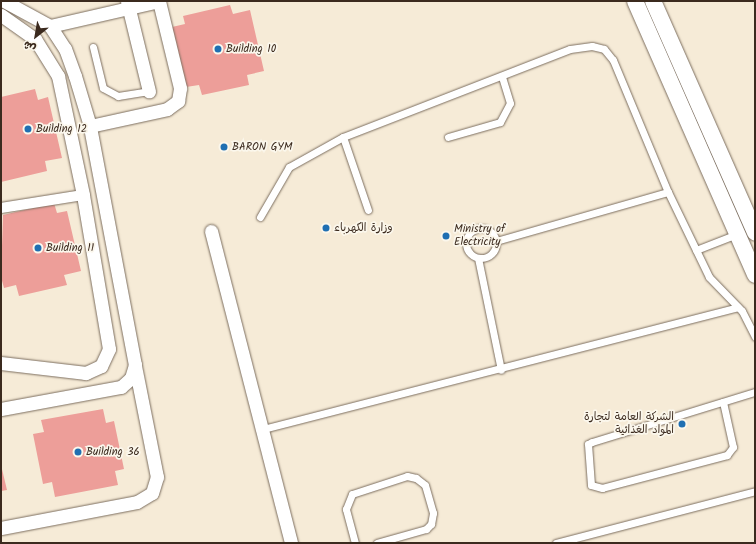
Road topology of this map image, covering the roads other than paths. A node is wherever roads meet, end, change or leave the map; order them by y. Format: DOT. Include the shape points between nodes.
graph roads {
  1 [pos="4,1"];
  2 [pos="159,1"];
  3 [pos="635,1"];
  4 [pos="653,1"];
  5 [pos="128,4"];
  6 [pos="1,15"];
  7 [pos="50,26"];
  8 [pos="92,47"];
  9 [pos="502,76"];
  10 [pos="149,91"];
  11 [pos="90,126"];
  12 [pos="343,137"];
  13 [pos="448,137"];
  14 [pos="668,192"];
  15 [pos="83,195"];
  16 [pos="1,208"];
  17 [pos="368,210"];
  18 [pos="260,217"];
  19 [pos="754,230"];
  20 [pos="211,231"];
  21 [pos="736,234"];
  22 [pos="496,241"];
  23 [pos="696,250"];
  24 [pos="478,258"];
  25 [pos="755,275"];
  26 [pos="738,307"];
  27 [pos="755,337"];
  28 [pos="2,361"];
  29 [pos="134,362"];
  30 [pos="501,370"];
  31 [pos="755,392"];
  32 [pos="723,402"];
  33 [pos="1,409"];
  34 [pos="263,430"];
  35 [pos="755,491"];
  36 [pos="1,528"];
  37 [pos="291,543"];
  38 [pos="355,543"];
  39 [pos="377,543"];
  40 [pos="556,543"];
  1 -- 7 [label="street"];
  2 -- 5 [label="street"];
  2 -- 11 [label="street" via="180,88 178,101 167,108"];
  3 -- 21 [label="street"];
  4 -- 19 [label="street"];
  5 -- 7 [label="street"];
  5 -- 10 [label="street"];
  6 -- 15 [label="street" via="35,39 54,69"];
  7 -- 11 [label="street" via="65,49"];
  8 -- 10 [label="lane" via="103,88 118,96"];
  9 -- 12 [label="lane"];
  9 -- 13 [label="lane" via="510,103 500,122"];
  9 -- 14 [label="lane" via="570,49 592,46 604,50 613,60"];
  11 -- 29 [label="street"];
  12 -- 17 [label="lane"];
  12 -- 18 [label="lane" via="289,167"];
  14 -- 22 [label="lane"];
  14 -- 23 [label="lane"];
  15 -- 16 [label="street"];
  15 -- 28 [label="street" via="108,336 106,359 94,370 78,373"];
  19 -- 21 [label="street"];
  20 -- 34 [label="street"];
  21 -- 23 [label="lane"];
  21 -- 25 [label="street"];
  22 -- 24 [label="lane" via="489,256"];
  22 -- 24 [label="lane" via="490,232 473,231 467,246"];
  23 -- 26 [label="lane" via="713,284"];
  24 -- 30 [label="lane"];
  26 -- 27 [label="lane"];
  26 -- 30 [label="lane"];
  29 -- 33 [label="street" via="132,378 121,387"];
  29 -- 36 [label="street" via="157,478 152,493 137,502"];
  30 -- 34 [label="lane"];
  31 -- 32 [label="lane"];
  32 -- 32 [label="lane" via="732,447 727,455 602,488 592,485 588,444"];
  34 -- 37 [label="street"];
  35 -- 40 [label="lane"];
  38 -- 39 [label="lane" via="346,509 352,494 407,476 416,478 425,485 433,513 431,524 426,529"];
}
